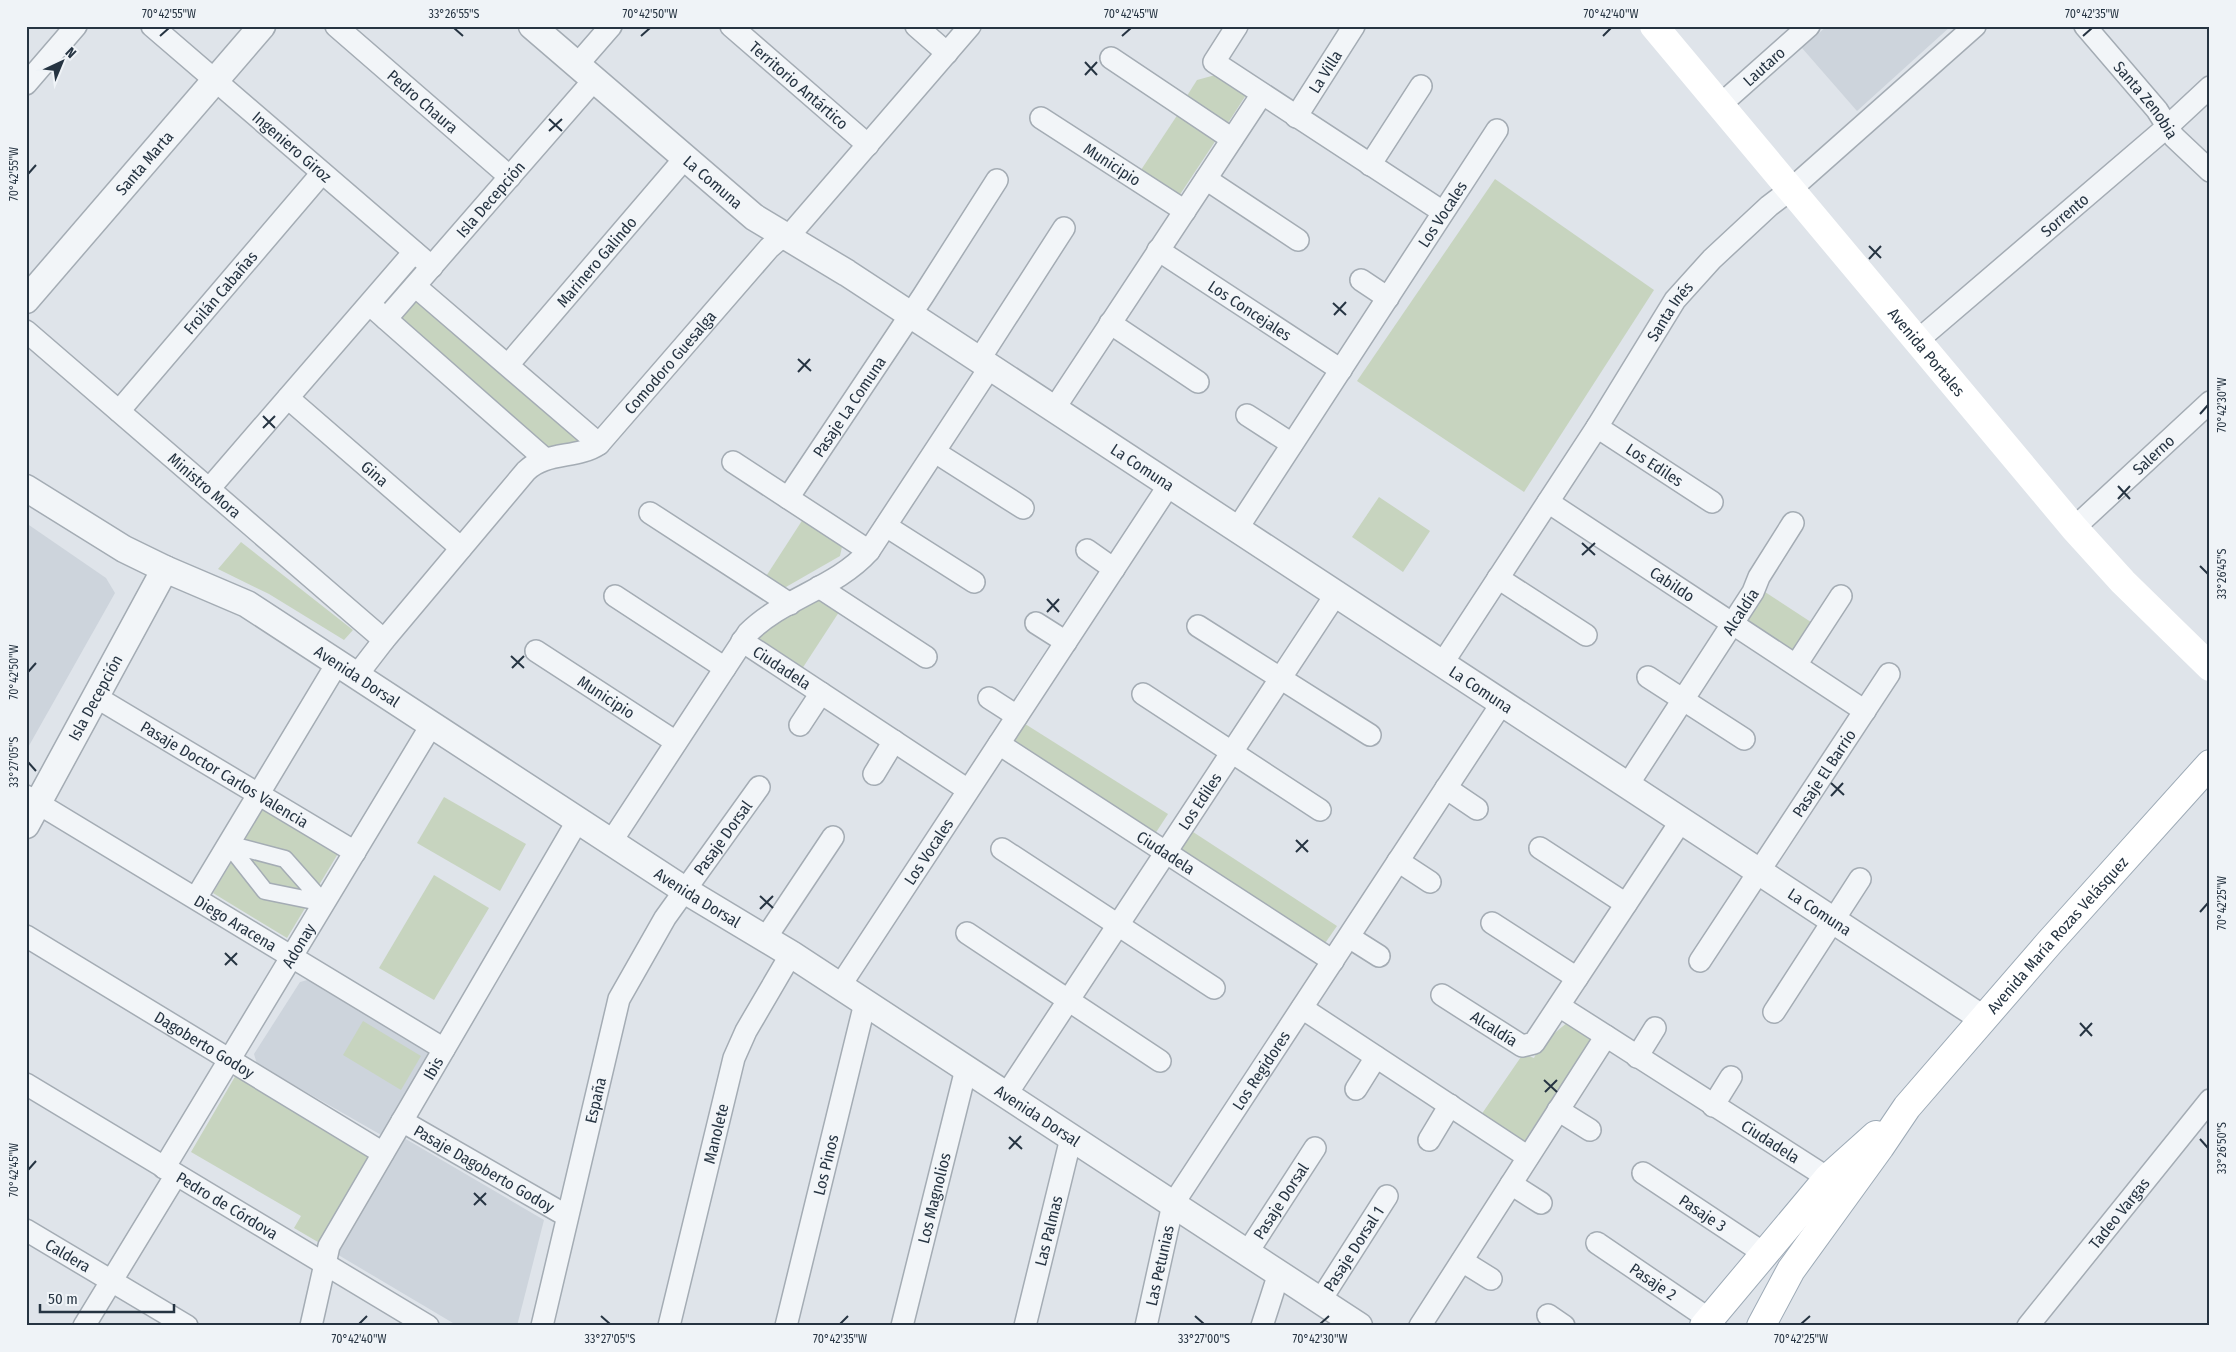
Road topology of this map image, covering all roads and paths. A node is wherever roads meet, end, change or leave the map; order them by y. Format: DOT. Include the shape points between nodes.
graph roads {
  1 [pos="76,26"];
  2 [pos="152,26"];
  3 [pos="262,26"];
  4 [pos="336,26"];
  5 [pos="532,26"];
  6 [pos="610,26"];
  7 [pos="731,26"];
  8 [pos="916,26"];
  9 [pos="970,26"];
  10 [pos="1354,26"];
  11 [pos="1654,26"];
  12 [pos="1809,26"];
  13 [pos="1975,26"];
  14 [pos="2085,26"];
  15 [pos="1232,28"];
  16 [pos="947,53"];
  17 [pos="1111,58"];
  18 [pos="586,73"];
  19 [pos="215,81"];
  20 [pos="26,84"];
  21 [pos="1421,86"];
  22 [pos="2210,87"];
  23 [pos="1262,94"];
  24 [pos="1719,106"];
  25 [pos="1296,117"];
  26 [pos="1041,118"];
  27 [pos="2167,127"];
  28 [pos="1497,130"];
  29 [pos="1232,139"];
  30 [pos="868,145"];
  31 [pos="685,158"];
  32 [pos="1370,165"];
  33 [pos="2210,171"];
  34 [pos="322,173"];
  35 [pos="510,177"];
  36 [pos="1206,179"];
  37 [pos="997,180"];
  38 [pos="1790,190"];
  39 [pos="1185,210"];
  40 [pos="1443,212"];
  41 [pos="1064,228"];
  42 [pos="788,237"];
  43 [pos="1298,240"];
  44 [pos="1158,250"];
  45 [pos="414,252"];
  46 [pos="432,267"];
  47 [pos="1361,280"];
  48 [pos="415,286"];
  49 [pos="1388,298"];
  50 [pos="26,300"];
  51 [pos="369,304"];
  52 [pos="910,314"];
  53 [pos="386,319"];
  54 [pos="1110,323"];
  55 [pos="26,331"];
  56 [pos="1917,341"];
  57 [pos="985,364"];
  58 [pos="508,365"];
  59 [pos="1341,370"];
  60 [pos="1198,382"];
  61 [pos="288,398"];
  62 [pos="2210,402"];
  63 [pos="1054,409"];
  64 [pos="118,411"];
  65 [pos="1246,415"];
  66 [pos="1597,427"];
  67 [pos="598,444"];
  68 [pos="1292,444"];
  69 [pos="935,452"];
  70 [pos="545,459"];
  71 [pos="733,462"];
  72 [pos="1169,485"];
  73 [pos="26,488"];
  74 [pos="209,489"];
  75 [pos="788,498"];
  76 [pos="1548,502"];
  77 [pos="1712,502"];
  78 [pos="1022,508"];
  79 [pos="650,513"];
  80 [pos="1793,523"];
  81 [pos="886,526"];
  82 [pos="2074,528"];
  83 [pos="1237,529"];
  84 [pos="462,548"];
  85 [pos="1087,550"];
  86 [pos="869,551"];
  87 [pos="165,569"];
  88 [pos="1114,569"];
  89 [pos="1498,578"];
  90 [pos="974,582"];
  91 [pos="819,587"];
  92 [pos="1336,594"];
  93 [pos="615,596"];
  94 [pos="1841,596"];
  95 [pos="790,604"];
  96 [pos="1036,623"];
  97 [pos="1733,624"];
  98 [pos="1198,626"];
  99 [pos="1586,635"];
  100 [pos="384,640"];
  101 [pos="742,641"];
  102 [pos="1066,642"];
  103 [pos="536,651"];
  104 [pos="926,657"];
  105 [pos="1442,664"];
  106 [pos="1796,665"];
  107 [pos="348,668"];
  108 [pos="725,668"];
  109 [pos="2210,668"];
  110 [pos="1889,674"];
  111 [pos="1648,677"];
  112 [pos="1281,678"];
  113 [pos="821,693"];
  114 [pos="1143,694"];
  115 [pos="96,697"];
  116 [pos="989,698"];
  117 [pos="1683,700"];
  118 [pos="1502,703"];
  119 [pos="1865,711"];
  120 [pos="1017,716"];
  121 [pos="432,724"];
  122 [pos="800,725"];
  123 [pos="1370,735"];
  124 [pos="1744,740"];
  125 [pos="894,741"];
  126 [pos="676,742"];
  127 [pos="999,744"];
  128 [pos="1232,752"];
  129 [pos="2210,764"];
  130 [pos="874,774"];
  131 [pos="1627,786"];
  132 [pos="759,787"];
  133 [pos="1446,788"];
  134 [pos="968,790"];
  135 [pos="258,794"];
  136 [pos="30,808"];
  137 [pos="1478,809"];
  138 [pos="1320,810"];
  139 [pos="578,820"];
  140 [pos="1681,821"];
  141 [pos="833,837"];
  142 [pos="611,842"];
  143 [pos="228,844"];
  144 [pos="1540,848"];
  145 [pos="1002,849"];
  146 [pos="354,852"];
  147 [pos="1166,852"];
  148 [pos="1398,861"];
  149 [pos="1759,872"];
  150 [pos="1860,879"];
  151 [pos="1430,882"];
  152 [pos="686,891"];
  153 [pos="196,898"];
  154 [pos="324,903"];
  155 [pos="1626,904"];
  156 [pos="1833,920"];
  157 [pos="1492,923"];
  158 [pos="1118,925"];
  159 [pos="967,933"];
  160 [pos="26,936"];
  161 [pos="1348,937"];
  162 [pos="765,939"];
  163 [pos="791,954"];
  164 [pos="292,956"];
  165 [pos="1379,956"];
  166 [pos="1333,960"];
  167 [pos="1700,961"];
  168 [pos="1577,978"];
  169 [pos="840,986"];
  170 [pos="1214,988"];
  171 [pos="1442,994"];
  172 [pos="1068,1000"];
  173 [pos="865,1003"];
  174 [pos="1559,1006"];
  175 [pos="1302,1008"];
  176 [pos="1774,1012"];
  177 [pos="1982,1018"];
  178 [pos="1655,1028"];
  179 [pos="1606,1036"];
  180 [pos="444,1049"];
  181 [pos="1376,1057"];
  182 [pos="1637,1057"];
  183 [pos="230,1059"];
  184 [pos="1160,1062"];
  185 [pos="966,1069"];
  186 [pos="1731,1077"];
  187 [pos="26,1084"];
  188 [pos="1356,1089"];
  189 [pos="1006,1095"];
  190 [pos="2210,1100"];
  191 [pos="1450,1105"];
  192 [pos="1713,1106"];
  193 [pos="1907,1107"];
  194 [pos="1558,1110"];
  195 [pos="402,1121"];
  196 [pos="1590,1130"];
  197 [pos="1071,1138"];
  198 [pos="1428,1140"];
  199 [pos="1315,1148"];
  200 [pos="384,1153"];
  201 [pos="1528,1157"];
  202 [pos="170,1172"];
  203 [pos="1643,1172"];
  204 [pos="1828,1178"];
  205 [pos="1511,1184"];
  206 [pos="1387,1196"];
  207 [pos="1541,1203"];
  208 [pos="1173,1204"];
  209 [pos="568,1216"];
  210 [pos="26,1230"];
  211 [pos="1596,1243"];
  212 [pos="1247,1253"];
  213 [pos="1765,1254"];
  214 [pos="1462,1260"];
  215 [pos="326,1264"];
  216 [pos="1278,1273"];
  217 [pos="1491,1279"];
  218 [pos="112,1281"];
  219 [pos="1320,1301"];
  220 [pos="1707,1322"];
  221 [pos="84,1326"];
  222 [pos="187,1326"];
  223 [pos="312,1326"];
  224 [pos="428,1326"];
  225 [pos="542,1326"];
  226 [pos="669,1326"];
  227 [pos="786,1326"];
  228 [pos="902,1326"];
  229 [pos="1025,1326"];
  230 [pos="1146,1326"];
  231 [pos="1262,1326"];
  232 [pos="1359,1326"];
  233 [pos="1420,1326"];
  234 [pos="1761,1326"];
  235 [pos="2028,1326"];
  1 -- 20 [label="street"];
  2 -- 19 [label="street, Ingeniero Giroz"];
  3 -- 19 [label="street, Santa Marta"];
  4 -- 35 [label="street, Pedro Chaura"];
  5 -- 18 [label="street, La Comuna"];
  6 -- 18 [label="street, Isla Decepción"];
  7 -- 30 [label="street, Territorio Antártico"];
  8 -- 16 [label="street"];
  9 -- 16 [label="street, Comodoro Guesalga"];
  10 -- 25 [label="street, La Villa"];
  11 -- 24 [label="main road, Avenida Portales"];
  12 -- 24 [label="street, Lautaro"];
  13 -- 38 [label="street, Santa Inés"];
  14 -- 27 [label="street, Santa Zenobia" via="2157,110"];
  15 -- 23 [label="street" via="1214,62"];
  16 -- 30 [label="street, Comodoro Guesalga"];
  17 -- 29 [label="street"];
  18 -- 31 [label="street, La Comuna"];
  18 -- 35 [label="street, Isla Decepción"];
  19 -- 34 [label="street, Ingeniero Giroz"];
  19 -- 50 [label="street, Santa Marta"];
  21 -- 32 [label="street"];
  22 -- 27 [label="street, Sorrento"];
  23 -- 25 [label="street"];
  23 -- 29 [label="street"];
  24 -- 38 [label="main road, Avenida Portales"];
  25 -- 32 [label="street"];
  26 -- 39 [label="street, Municipio"];
  27 -- 33 [label="street, Santa Zenobia"];
  27 -- 56 [label="street, Sorrento"];
  28 -- 40 [label="street, Los Vocales"];
  29 -- 36 [label="street"];
  30 -- 42 [label="street, Comodoro Guesalga"];
  31 -- 42 [label="street, La Comuna" via="754,217"];
  31 -- 58 [label="street, Marinero Galindo"];
  32 -- 40 [label="street"];
  34 -- 45 [label="street, Ingeniero Giroz"];
  34 -- 64 [label="street, Froilán Cabañas"];
  35 -- 46 [label="street, Isla Decepción"];
  36 -- 39 [label="street"];
  36 -- 43 [label="street"];
  37 -- 52 [label="street"];
  38 -- 56 [label="main road, Avenida Portales"];
  38 -- 66 [label="street, Santa Inés" via="1712,259 1675,300"];
  39 -- 44 [label="street"];
  40 -- 49 [label="street, Los Vocales"];
  41 -- 57 [label="street"];
  42 -- 52 [label="street, La Comuna"];
  42 -- 67 [label="street, Comodoro Guesalga" via="769,248"];
  44 -- 54 [label="street"];
  44 -- 59 [label="street, Los Concejales"];
  45 -- 46 [label="street, Ingeniero Giroz"];
  45 -- 51 [label="street"];
  46 -- 48 [label="street, Isla Decepción"];
  47 -- 49 [label="street"];
  48 -- 53 [label="street, Isla Decepción"];
  48 -- 58 [label="street"];
  49 -- 59 [label="street, Los Vocales"];
  51 -- 53 [label="street"];
  51 -- 61 [label="street"];
  52 -- 57 [label="street, La Comuna"];
  52 -- 75 [label="street, Pasaje La Comuna"];
  53 -- 70 [label="street"];
  54 -- 60 [label="street"];
  54 -- 63 [label="street"];
  55 -- 64 [label="street, Ministro Mora"];
  56 -- 82 [label="main road, Avenida Portales"];
  57 -- 63 [label="street, La Comuna"];
  57 -- 69 [label="street"];
  58 -- 67 [label="street"];
  59 -- 68 [label="street, Los Vocales"];
  61 -- 74 [label="street"];
  61 -- 84 [label="street, Gina"];
  62 -- 82 [label="street, Salerno"];
  63 -- 72 [label="street, La Comuna"];
  64 -- 74 [label="street, Ministro Mora"];
  65 -- 68 [label="street"];
  66 -- 76 [label="street, Santa Inés"];
  66 -- 77 [label="street, Los Ediles"];
  67 -- 70 [label="street, Comodoro Guesalga" via="586,451"];
  68 -- 83 [label="street, Los Vocales"];
  69 -- 78 [label="street"];
  69 -- 81 [label="street"];
  70 -- 84 [label="street, Comodoro Guesalga" via="526,471"];
  71 -- 75 [label="street"];
  72 -- 83 [label="street, La Comuna"];
  72 -- 88 [label="street, Los Vocales"];
  73 -- 87 [label="street, Avenida Dorsal" via="119,546"];
  74 -- 100 [label="street, Ministro Mora"];
  75 -- 86 [label="street"];
  76 -- 89 [label="street, Santa Inés"];
  76 -- 97 [label="street, Cabildo"];
  79 -- 95 [label="street"];
  80 -- 97 [label="street, Alcaldía"];
  81 -- 86 [label="street"];
  81 -- 90 [label="street"];
  82 -- 109 [label="main road, Avenida Portales"];
  83 -- 92 [label="street, La Comuna"];
  84 -- 100 [label="street, Comodoro Guesalga"];
  85 -- 88 [label="street"];
  86 -- 91 [label="street" via="850,568"];
  87 -- 107 [label="street, Avenida Dorsal" via="247,604"];
  87 -- 115 [label="street, Isla Decepción"];
  88 -- 102 [label="street, Los Vocales"];
  89 -- 99 [label="street"];
  89 -- 105 [label="street, Santa Inés"];
  91 -- 95 [label="street"];
  91 -- 104 [label="street"];
  92 -- 105 [label="street, La Comuna"];
  92 -- 112 [label="street, Los Ediles"];
  93 -- 108 [label="street"];
  94 -- 106 [label="street"];
  95 -- 101 [label="street" via="763,619"];
  96 -- 102 [label="street"];
  97 -- 106 [label="street, Cabildo"];
  97 -- 117 [label="street, Alcaldía"];
  98 -- 112 [label="street"];
  100 -- 107 [label="street, Comodoro Guesalga"];
  101 -- 108 [label="street"];
  101 -- 113 [label="street, Ciudadela"];
  102 -- 120 [label="street, Los Vocales"];
  103 -- 126 [label="street, Municipio"];
  105 -- 118 [label="street, La Comuna"];
  106 -- 119 [label="street, Cabildo"];
  107 -- 121 [label="street, Avenida Dorsal"];
  107 -- 135 [label="street, Comodoro Guesalga"];
  108 -- 126 [label="street"];
  110 -- 119 [label="street, Pasaje El Barrio"];
  111 -- 117 [label="street"];
  112 -- 123 [label="street"];
  112 -- 128 [label="street, Los Ediles"];
  113 -- 122 [label="street, Ciudadela"];
  113 -- 125 [label="street, Ciudadela"];
  114 -- 128 [label="street"];
  115 -- 135 [label="street, Pasaje Doctor Carlos Valencia"];
  115 -- 136 [label="street, Isla Decepción"];
  116 -- 120 [label="street"];
  117 -- 124 [label="street"];
  117 -- 131 [label="street, Alcaldía"];
  118 -- 131 [label="street, La Comuna"];
  118 -- 133 [label="street, Los Regidores"];
  119 -- 149 [label="street, Pasaje El Barrio"];
  120 -- 127 [label="street, Los Vocales"];
  121 -- 139 [label="street, Avenida Dorsal"];
  121 -- 146 [label="street, Adonay"];
  125 -- 130 [label="street"];
  125 -- 134 [label="street, Ciudadela"];
  126 -- 142 [label="street"];
  127 -- 134 [label="street, Los Vocales"];
  127 -- 147 [label="street, Ciudadela"];
  128 -- 138 [label="street"];
  128 -- 147 [label="street, Los Ediles"];
  129 -- 177 [label="main road, Avenida María Rozas Velásquez"];
  131 -- 140 [label="street, La Comuna"];
  132 -- 152 [label="street, Pasaje Dorsal"];
  133 -- 137 [label="street"];
  133 -- 148 [label="street, Los Regidores"];
  134 -- 169 [label="street, Los Vocales"];
  135 -- 143 [label="street, Comodoro Guesalga"];
  135 -- 146 [label="street, Pasaje Doctor Carlos Valencia"];
  136 -- 153 [label="street, Diego Aracena"];
  139 -- 142 [label="street, Avenida Dorsal"];
  139 -- 180 [label="street, Ibis"];
  140 -- 149 [label="street, La Comuna"];
  140 -- 155 [label="street, Alcaldía"];
  141 -- 162 [label="street"];
  142 -- 152 [label="street, Avenida Dorsal"];
  143 -- 153 [label="street, Comodoro Guesalga"];
  143 -- 154 [label="street" via="285,859"];
  143 -- 154 [label="street" via="265,891"];
  144 -- 155 [label="street"];
  145 -- 158 [label="street"];
  146 -- 154 [label="street, Adonay"];
  147 -- 158 [label="street, Los Ediles"];
  147 -- 166 [label="street, Ciudadela"];
  148 -- 151 [label="street"];
  148 -- 161 [label="street, Los Regidores"];
  149 -- 156 [label="street, La Comuna"];
  149 -- 167 [label="street"];
  150 -- 156 [label="street"];
  152 -- 162 [label="street, Avenida Dorsal"];
  152 -- 209 [label="street, España" via="665,918 619,999"];
  153 -- 164 [label="street, Diego Aracena"];
  154 -- 164 [label="street, Adonay"];
  155 -- 168 [label="street, Alcaldía"];
  156 -- 176 [label="street"];
  156 -- 177 [label="street, La Comuna"];
  157 -- 168 [label="street"];
  158 -- 170 [label="street"];
  158 -- 172 [label="street, Los Ediles"];
  159 -- 172 [label="street"];
  160 -- 183 [label="street, Dagoberto Godoy"];
  161 -- 165 [label="street"];
  161 -- 166 [label="street, Los Regidores"];
  162 -- 163 [label="street, Avenida Dorsal"];
  163 -- 169 [label="street, Avenida Dorsal"];
  163 -- 226 [label="street, Manolete" via="734,1058"];
  164 -- 180 [label="street, Diego Aracena"];
  164 -- 183 [label="street, Adonay"];
  166 -- 175 [label="street, Los Regidores"];
  168 -- 174 [label="street, Alcaldía"];
  169 -- 173 [label="street, Avenida Dorsal"];
  171 -- 174 [label="street, Alcaldía" via="1522,1046 1534,1043"];
  172 -- 184 [label="street"];
  172 -- 189 [label="street, Los Ediles"];
  173 -- 185 [label="street, Avenida Dorsal"];
  173 -- 227 [label="street, Los Pinos"];
  174 -- 179 [label="street, Ciudadela"];
  175 -- 181 [label="street"];
  175 -- 208 [label="street, Los Regidores"];
  177 -- 193 [label="main road, Avenida María Rozas Velásquez"];
  178 -- 182 [label="street"];
  179 -- 182 [label="street, Ciudadela"];
  179 -- 194 [label="street"];
  180 -- 195 [label="street, Ibis"];
  181 -- 188 [label="street"];
  181 -- 191 [label="street"];
  182 -- 192 [label="street, Ciudadela"];
  183 -- 200 [label="street, Dagoberto Godoy"];
  183 -- 202 [label="street, Adonay"];
  185 -- 189 [label="street, Avenida Dorsal"];
  185 -- 228 [label="street, Los Magnolios"];
  186 -- 192 [label="street"];
  187 -- 202 [label="street, Pedro de Córdova"];
  189 -- 197 [label="street, Avenida Dorsal"];
  190 -- 235 [label="street, Tadeo Vargas"];
  191 -- 198 [label="street"];
  191 -- 201 [label="street"];
  192 -- 204 [label="street, Ciudadela"];
  193 -- 204 [label="main road, Avenida María Rozas Velásquez"];
  193 -- 234 [label="main road, Avenida María Rozas Velásquez" via="1791,1270"];
  194 -- 196 [label="street"];
  194 -- 201 [label="street"];
  195 -- 200 [label="street, Ibis"];
  195 -- 209 [label="street, Pasaje Dagoberto Godoy"];
  197 -- 208 [label="street, Avenida Dorsal"];
  197 -- 229 [label="street, Las Palmas"];
  199 -- 212 [label="street, Pasaje Dorsal"];
  200 -- 215 [label="street, Ibis" via="329,1246"];
  201 -- 205 [label="street"];
  202 -- 215 [label="street, Pedro de Córdova"];
  202 -- 218 [label="street, Adonay"];
  203 -- 213 [label="street, Pasaje 3"];
  204 -- 213 [label="main road, Avenida María Rozas Velásquez"];
  205 -- 207 [label="street"];
  205 -- 214 [label="street"];
  206 -- 219 [label="street, Pasaje Dorsal 1"];
  208 -- 212 [label="street, Avenida Dorsal"];
  208 -- 230 [label="street, Las Petunias"];
  209 -- 225 [label="street, España"];
  210 -- 218 [label="street, Caldera"];
  211 -- 220 [label="street, Pasaje 2"];
  212 -- 216 [label="street, Avenida Dorsal"];
  213 -- 220 [label="main road, Avenida María Rozas Velásquez"];
  214 -- 217 [label="street"];
  214 -- 233 [label="street"];
  215 -- 223 [label="street, Ibis"];
  215 -- 224 [label="street, Pedro de Córdova"];
  216 -- 219 [label="street, Avenida Dorsal"];
  216 -- 231 [label="street"];
  218 -- 221 [label="street, Adonay"];
  218 -- 222 [label="street, Caldera"];
  219 -- 232 [label="street, Avenida Dorsal"];
}
